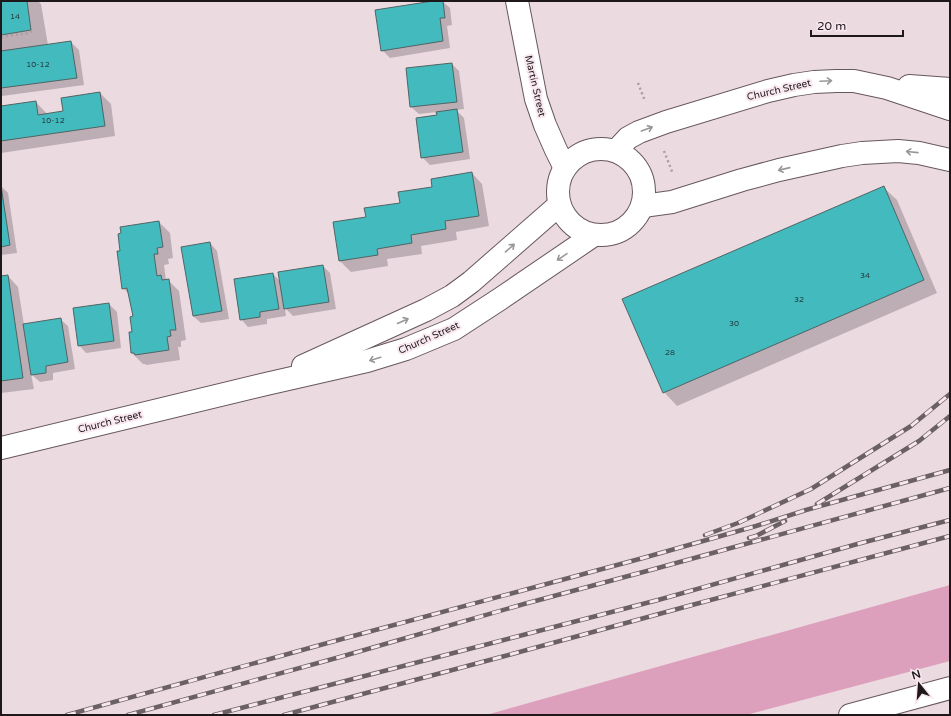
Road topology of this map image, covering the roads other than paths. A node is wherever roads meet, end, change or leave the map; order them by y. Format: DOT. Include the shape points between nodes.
graph roads {
  1 [pos="517,1"];
  2 [pos="854,81"];
  3 [pos="950,89"];
  4 [pos="950,109"];
  5 [pos="616,151"];
  6 [pos="950,160"];
  7 [pos="565,168"];
  8 [pos="559,205"];
  9 [pos="643,206"];
  10 [pos="594,235"];
  11 [pos="266,384"];
  12 [pos="1,448"];
  13 [pos="950,688"];
  14 [pos="850,715"];
  1 -- 7 [label="main road, Martin Street" via="536,99"];
  2 -- 3 [label="main road"];
  2 -- 4 [label="main road, Church Street" via="887,88"];
  5 -- 2 [label="main road, Church Street, one-way" via="628,138 639,132 738,100 794,85 821,81"];
  5 -- 7 [label="main road" via="588,151 575,158"];
  5 -- 9 [label="main road" via="626,156 641,173 645,194"];
  6 -- 9 [label="main road, one-way" via="898,151 862,153 779,170 672,202"];
  7 -- 8 [label="main road" via="557,192"];
  8 -- 10 [label="main road" via="565,218 575,228"];
  11 -- 8 [label="main road, Church Street, one-way" via="452,296"];
  9 -- 10 [label="main road" via="637,218 628,227 616,234"];
  10 -- 11 [label="main road, Church Street, one-way" via="454,329 406,350"];
  11 -- 12 [label="main road, Church Street"];
  13 -- 14 [label="main road"];
}
